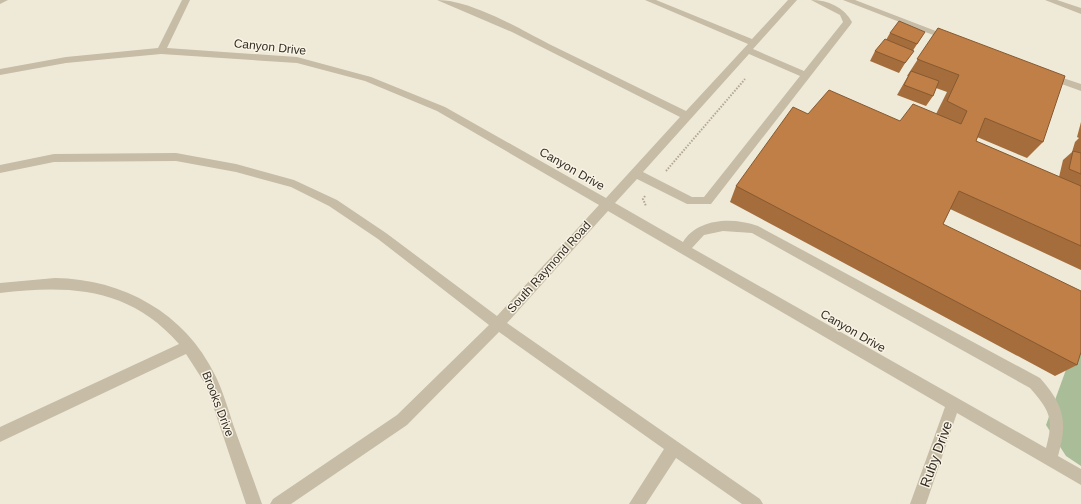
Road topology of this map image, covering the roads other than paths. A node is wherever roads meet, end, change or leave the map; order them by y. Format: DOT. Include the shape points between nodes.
graph roads {
  1 [pos="4,0"];
  2 [pos="186,0"];
  3 [pos="441,0"];
  4 [pos="649,0"];
  5 [pos="793,0"];
  6 [pos="816,0"];
  7 [pos="847,0"];
  8 [pos="1049,0"];
  9 [pos="0,1"];
  10 [pos="1081,11"];
  11 [pos="959,42"];
  12 [pos="751,47"];
  13 [pos="161,51"];
  14 [pos="0,72"];
  15 [pos="1041,73"];
  16 [pos="805,75"];
  17 [pos="1081,88"];
  18 [pos="687,116"];
  19 [pos="0,169"];
  20 [pos="635,173"];
  21 [pos="607,203"];
  22 [pos="686,249"];
  23 [pos="0,288"];
  24 [pos="498,324"];
  25 [pos="189,346"];
  26 [pos="953,405"];
  27 [pos="0,435"];
  28 [pos="674,448"];
  29 [pos="1050,459"];
  30 [pos="1081,477"];
  31 [pos="254,504"];
  32 [pos="278,504"];
  33 [pos="637,504"];
  34 [pos="754,504"];
  35 [pos="918,504"];
  1 -- 9 [label="street"];
  2 -- 13 [label="street"];
  3 -- 18 [label="street" via="515,30"];
  4 -- 12 [label="street"];
  5 -- 12 [label="street, South Raymond Road"];
  6 -- 16 [label="street" via="843,13 848,22"];
  7 -- 11 [label="street"];
  8 -- 10 [label="street"];
  12 -- 16 [label="street"];
  12 -- 18 [label="street, South Raymond Road"];
  13 -- 14 [label="street, Canyon Drive" via="66,60"];
  13 -- 21 [label="street, Canyon Drive" via="297,60 368,79 441,109"];
  15 -- 17 [label="street"];
  16 -- 20 [label="street" via="707,201 691,201"];
  18 -- 20 [label="street, South Raymond Road"];
  19 -- 24 [label="street" via="54,158 176,157 236,168 294,184 333,203 382,236"];
  20 -- 21 [label="street, South Raymond Road"];
  21 -- 22 [label="street, Canyon Drive"];
  21 -- 24 [label="street, South Raymond Road"];
  22 -- 26 [label="street, Canyon Drive"];
  22 -- 29 [label="street" via="694,235 707,229 728,226 754,229 1035,383 1056,414 1055,441"];
  23 -- 25 [label="street, Brooks Drive" via="71,284 109,290 145,305"];
  24 -- 28 [label="street"];
  24 -- 32 [label="street, South Raymond Road" via="402,420"];
  25 -- 27 [label="street"];
  25 -- 31 [label="street, Brooks Drive" via="209,376"];
  26 -- 29 [label="street, Canyon Drive"];
  26 -- 35 [label="street, Ruby Drive"];
  28 -- 33 [label="street"];
  28 -- 34 [label="street"];
  29 -- 30 [label="street, Canyon Drive"];
}
